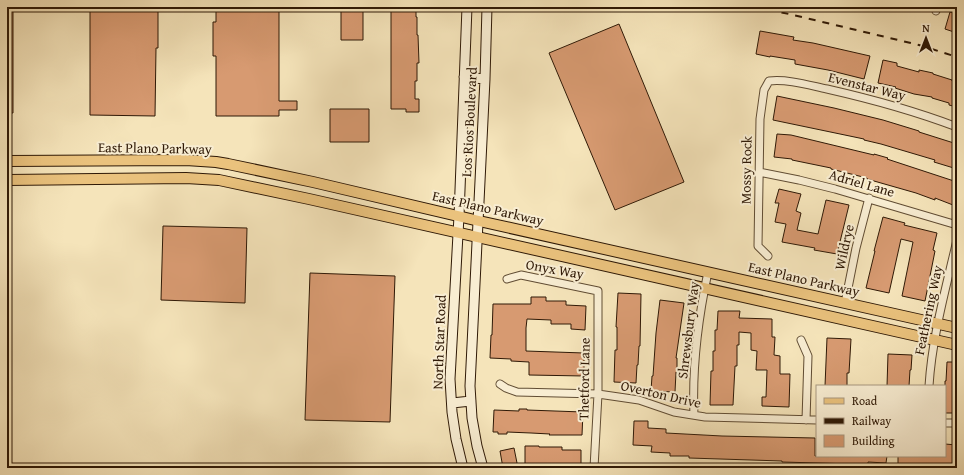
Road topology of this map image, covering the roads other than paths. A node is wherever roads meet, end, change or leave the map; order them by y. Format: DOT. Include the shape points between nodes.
graph roads {
  1 [pos="467,7"];
  2 [pos="487,7"];
  3 [pos="464,77"];
  4 [pos="485,79"];
  5 [pos="769,81"];
  6 [pos="957,127"];
  7 [pos="186,160"];
  8 [pos="7,161"];
  9 [pos="56,161"];
  10 [pos="759,172"];
  11 [pos="186,178"];
  12 [pos="7,180"];
  13 [pos="56,180"];
  14 [pos="313,182"];
  15 [pos="869,198"];
  16 [pos="309,199"];
  17 [pos="459,216"];
  18 [pos="478,221"];
  19 [pos="957,225"];
  20 [pos="458,233"];
  21 [pos="477,237"];
  22 [pos="957,240"];
  23 [pos="589,246"];
  24 [pos="768,256"];
  25 [pos="586,261"];
  26 [pos="708,272"];
  27 [pos="507,279"];
  28 [pos="705,288"];
  29 [pos="598,290"];
  30 [pos="845,303"];
  31 [pos="938,324"];
  32 [pos="957,328"];
  33 [pos="801,340"];
  34 [pos="934,340"];
  35 [pos="957,345"];
  36 [pos="500,384"];
  37 [pos="929,385"];
  38 [pos="598,394"];
  39 [pos="471,401"];
  40 [pos="452,403"];
  41 [pos="694,415"];
  42 [pos="806,420"];
  43 [pos="816,420"];
  44 [pos="946,423"];
  45 [pos="957,423"];
  46 [pos="463,468"];
  47 [pos="483,468"];
  48 [pos="594,468"];
  1 -- 3 [label="main road, Los Rios Boulevard"];
  2 -- 4 [label="main road, Los Rios Boulevard"];
  3 -- 4 [label="main road"];
  3 -- 17 [label="main road, Los Rios Boulevard"];
  4 -- 18 [label="main road, Los Rios Boulevard"];
  5 -- 6 [label="street, Evenstar Way" via="780,80 843,92 929,116"];
  5 -- 10 [label="street, Mossy Rock" via="764,90 760,119"];
  7 -- 9 [label="main road, East Plano Parkway"];
  7 -- 11 [label="main road"];
  7 -- 14 [label="main road, East Plano Parkway" via="228,164"];
  8 -- 9 [label="main road, East Plano Parkway"];
  9 -- 13 [label="main road"];
  10 -- 15 [label="street, Adriel Lane"];
  10 -- 24 [label="street, Mossy Rock" via="758,246"];
  11 -- 13 [label="main road"];
  11 -- 16 [label="main road" via="219,180"];
  12 -- 13 [label="main road"];
  14 -- 16 [label="main road"];
  14 -- 17 [label="main road, East Plano Parkway"];
  15 -- 19 [label="street, Adriel Lane"];
  15 -- 30 [label="street, Wildrye"];
  16 -- 20 [label="main road"];
  17 -- 18 [label="main road, East Plano Parkway"];
  17 -- 20 [label="main road, North Star Road"];
  18 -- 21 [label="main road, Los Rios Boulevard"];
  18 -- 23 [label="main road, East Plano Parkway"];
  20 -- 21 [label="main road"];
  20 -- 40 [label="main road, North Star Road" via="450,379"];
  21 -- 25 [label="main road"];
  21 -- 39 [label="main road"];
  22 -- 31 [label="street, Feathering Way"];
  23 -- 25 [label="main road"];
  23 -- 26 [label="main road, East Plano Parkway"];
  25 -- 28 [label="main road"];
  26 -- 28 [label="street, Shrewsbury Way"];
  26 -- 30 [label="main road, East Plano Parkway"];
  27 -- 29 [label="street, Onyx Way" via="521,275"];
  28 -- 34 [label="main road"];
  28 -- 41 [label="street, Shrewsbury Way" via="696,352"];
  29 -- 38 [label="street, Thetford Lane"];
  30 -- 31 [label="main road, East Plano Parkway"];
  31 -- 32 [label="main road, East Plano Parkway"];
  31 -- 34 [label="street, Feathering Way"];
  33 -- 42 [label="street" via="808,356"];
  34 -- 35 [label="main road"];
  34 -- 37 [label="street, Feathering Way"];
  36 -- 38 [label="street, Overton Drive" via="516,392"];
  38 -- 41 [label="street, Overton Drive" via="639,400 674,412"];
  38 -- 48 [label="street, Thetford Lane"];
  39 -- 40 [label="main road"];
  39 -- 47 [label="main road" via="477,446"];
  40 -- 46 [label="main road, North Star Road" via="456,439"];
  41 -- 42 [label="street, Overton Drive"];
  42 -- 43 [label="street, Overton Drive"];
  44 -- 45 [label="street"];
}
